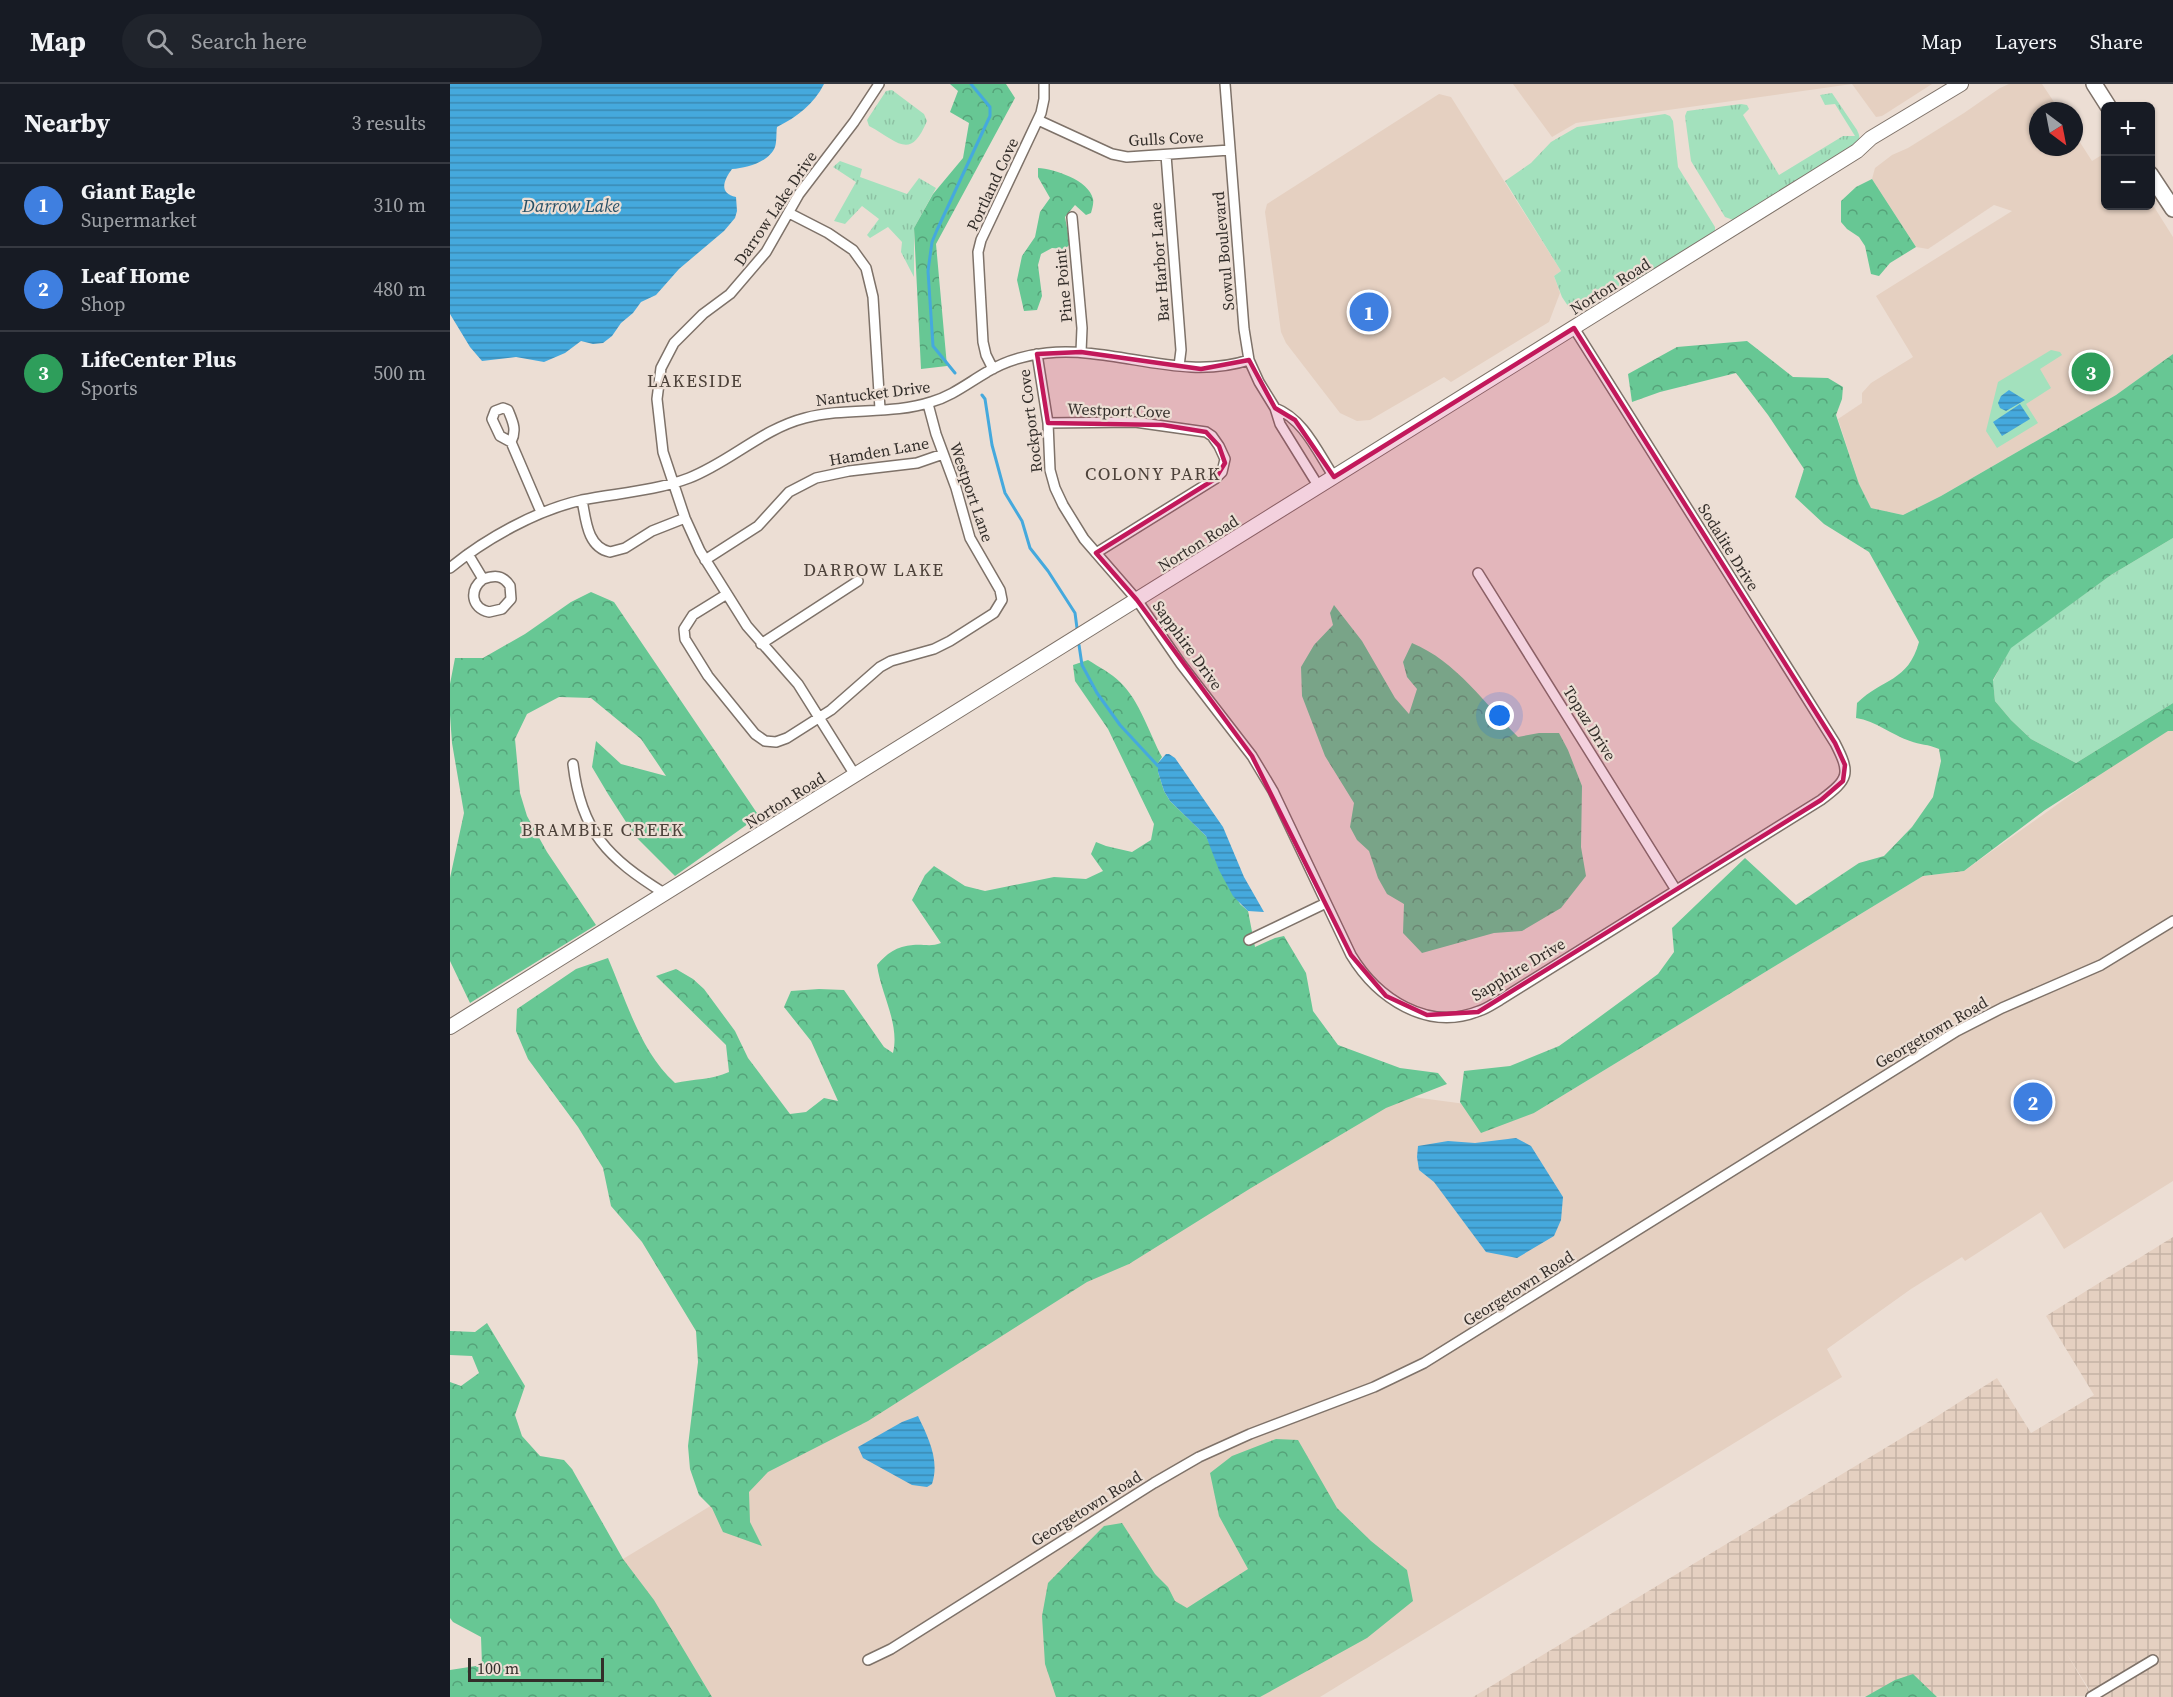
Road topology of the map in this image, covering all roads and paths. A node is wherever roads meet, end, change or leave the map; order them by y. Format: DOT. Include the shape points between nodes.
graph roads {
  1 [pos="879,84"];
  2 [pos="1044,84"];
  3 [pos="1225,84"];
  4 [pos="1960,84"];
  5 [pos="2094,84"];
  6 [pos="2105,102"];
  7 [pos="1038,120"];
  8 [pos="1230,150"];
  9 [pos="1166,155"];
  10 [pos="2155,180"];
  11 [pos="2173,209"];
  12 [pos="789,213"];
  13 [pos="1072,217"];
  14 [pos="1574,328"];
  15 [pos="1081,352"];
  16 [pos="1037,354"];
  17 [pos="1250,360"];
  18 [pos="1179,366"];
  19 [pos="993,369"];
  20 [pos="928,404"];
  21 [pos="1275,408"];
  22 [pos="880,409"];
  23 [pos="1048,423"];
  24 [pos="511,442"];
  25 [pos="943,454"];
  26 [pos="1334,477"];
  27 [pos="674,484"];
  28 [pos="1319,487"];
  29 [pos="582,500"];
  30 [pos="541,512"];
  31 [pos="685,518"];
  32 [pos="1096,553"];
  33 [pos="468,555"];
  34 [pos="705,560"];
  35 [pos="451,567"];
  36 [pos="1478,573"];
  37 [pos="483,579"];
  38 [pos="858,581"];
  39 [pos="727,594"];
  40 [pos="1137,600"];
  41 [pos="761,644"];
  42 [pos="819,718"];
  43 [pos="573,764"];
  44 [pos="855,775"];
  45 [pos="1840,785"];
  46 [pos="1676,890"];
  47 [pos="664,893"];
  48 [pos="1326,903"];
  49 [pos="2173,921"];
  50 [pos="1249,940"];
  51 [pos="450,1027"];
  52 [pos="868,1660"];
  53 [pos="2153,1660"];
  54 [pos="2091,1697"];
  1 -- 12 [label="street, Darrow Lake Drive"];
  2 -- 7 [label="street, Portland Cove"];
  3 -- 8 [label="street, Sowul Boulevard"];
  4 -- 14 [label="street, Norton Road"];
  5 -- 6 [label="main road"];
  7 -- 9 [label="street, Gulls Cove" via="1112,154"];
  7 -- 19 [label="street, Portland Cove" via="978,252 983,342"];
  8 -- 9 [label="street, Gulls Cove"];
  8 -- 17 [label="street, Sowul Boulevard" via="1244,330"];
  9 -- 18 [label="street, Bar Harbor Lane"];
  10 -- 11 [label="main road"];
  12 -- 22 [label="street" via="853,250 866,268 873,297"];
  12 -- 27 [label="street, Darrow Lake Drive" via="744,280 687,328 661,368 657,414 663,452"];
  13 -- 15 [label="street, Pine Point"];
  14 -- 26 [label="street, Norton Road"];
  14 -- 45 [label="street, Sodalite Drive" via="1835,743 1845,765"];
  15 -- 16 [label="street, Nantucket Drive"];
  15 -- 18 [label="street, Nantucket Drive"];
  16 -- 19 [label="street, Nantucket Drive"];
  16 -- 23 [label="street, Rockport Cove"];
  17 -- 18 [label="street, Nantucket Drive" via="1211,368"];
  17 -- 21 [label="street, Sowul Boulevard"];
  19 -- 20 [label="street, Nantucket Drive"];
  20 -- 22 [label="street, Nantucket Drive"];
  20 -- 25 [label="street, Westport Lane"];
  21 -- 26 [label="street, Sowul Boulevard" via="1295,420"];
  21 -- 28 [label="street, Sowul Boulevard" via="1280,424"];
  22 -- 27 [label="street, Nantucket Drive" via="790,422 709,469"];
  23 -- 32 [label="street, Rockport Cove" via="1050,470 1055,488"];
  23 -- 32 [label="street, Westport Cove" via="1135,422 1202,431 1212,436 1224,455 1224,468 1215,479"];
  24 -- 30 [label="street"];
  25 -- 34 [label="street, Hamden Lane" via="917,463 816,478 789,492 758,526"];
  25 -- 42 [label="street, Westport Lane" via="970,537 1001,595 1000,605 990,617 934,649 880,667"];
  26 -- 28 [label="street, Norton Road"];
  27 -- 29 [label="street, Nantucket Drive"];
  27 -- 31 [label="street, Darrow Lake Drive"];
  28 -- 40 [label="street, Norton Road"];
  29 -- 30 [label="street, Nantucket Drive"];
  29 -- 31 [label="street" via="590,535 597,546 610,552"];
  30 -- 33 [label="street, Nantucket Drive"];
  31 -- 34 [label="street, Darrow Lake Drive"];
  32 -- 40 [label="street, Rockport Cove"];
  33 -- 35 [label="street, Nantucket Drive"];
  33 -- 37 [label="street"];
  34 -- 39 [label="street, Darrow Lake Drive"];
  36 -- 46 [label="street, Topaz Drive"];
  37 -- 37 [label="street" via="500,576 510,586 511,599 502,609 489,612 477,606 474,590"];
  38 -- 41 [label="street"];
  39 -- 41 [label="street, Darrow Lake Drive"];
  39 -- 42 [label="street" via="693,615 684,629 685,639 708,676 755,734 770,742 782,741"];
  40 -- 44 [label="street, Norton Road"];
  40 -- 48 [label="street, Sapphire Drive" via="1252,756 1273,791"];
  41 -- 42 [label="street, Darrow Lake Drive" via="792,677"];
  42 -- 44 [label="street, Darrow Lake Drive"];
  43 -- 47 [label="street" via="580,804 598,839 615,859"];
  44 -- 47 [label="street, Norton Road"];
  45 -- 46 [label="street, Sapphire Drive"];
  46 -- 48 [label="street, Sapphire Drive" via="1500,1000 1478,1012 1455,1017 1427,1015 1386,996 1358,967"];
  47 -- 51 [label="street, Norton Road"];
  48 -- 50 [label="street"];
  49 -- 52 [label="street, Georgetown Road" via="2101,965 1957,1031 1424,1363 1199,1457"];
  53 -- 54 [label="street"];
}
